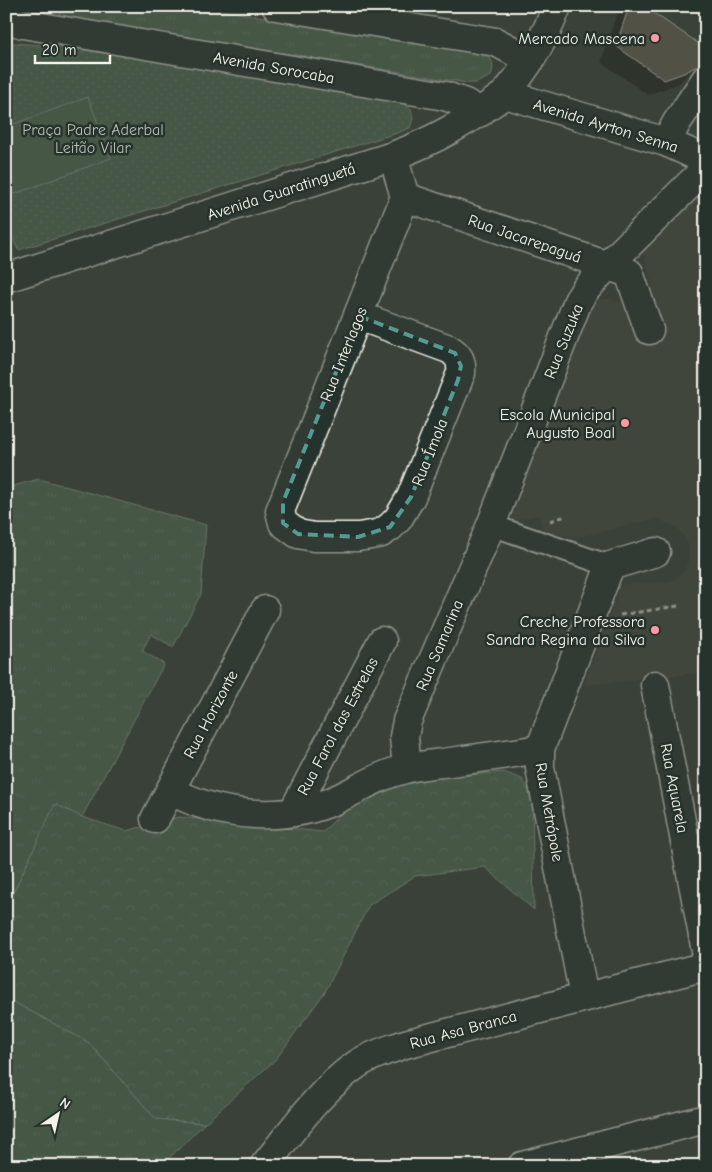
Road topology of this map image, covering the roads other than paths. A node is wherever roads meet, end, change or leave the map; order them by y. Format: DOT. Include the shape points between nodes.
graph roads {
  1 [pos="18,6"];
  2 [pos="276,6"];
  3 [pos="557,6"];
  4 [pos="6,18"];
  5 [pos="530,60"];
  6 [pos="706,79"];
  7 [pos="505,94"];
  8 [pos="481,112"];
  9 [pos="666,142"];
  10 [pos="393,156"];
  11 [pos="706,160"];
  12 [pos="706,168"];
  13 [pos="405,197"];
  14 [pos="607,266"];
  15 [pos="6,278"];
  16 [pos="359,316"];
  17 [pos="649,330"];
  18 [pos="280,512"];
  19 [pos="491,525"];
  20 [pos="656,552"];
  21 [pos="610,566"];
  22 [pos="265,610"];
  23 [pos="382,640"];
  24 [pos="655,685"];
  25 [pos="540,749"];
  26 [pos="407,768"];
  27 [pos="170,790"];
  28 [pos="292,812"];
  29 [pos="155,819"];
  30 [pos="706,951"];
  31 [pos="706,966"];
  32 [pos="584,998"];
  33 [pos="706,1119"];
  34 [pos="264,1166"];
  35 [pos="522,1166"];
  1 -- 4 [label="street"];
  2 -- 5 [label="street" via="496,42"];
  3 -- 5 [label="street, Avenida Guaratinguetá"];
  4 -- 8 [label="street, Avenida Sorocaba" via="23,24 445,96"];
  5 -- 7 [label="street, Avenida Guaratinguetá"];
  6 -- 9 [label="street"];
  7 -- 8 [label="street, Avenida Guaratinguetá"];
  7 -- 9 [label="street, Avenida Ayrton Senna"];
  8 -- 10 [label="street, Avenida Guaratinguetá" via="438,137"];
  9 -- 11 [label="street, Avenida Ayrton Senna"];
  10 -- 13 [label="street"];
  10 -- 15 [label="street, Avenida Guaratinguetá"];
  12 -- 14 [label="street, Rua Suzuka"];
  13 -- 14 [label="street, Rua Jacarepaguá"];
  13 -- 16 [label="street, Rua Interlagos"];
  14 -- 17 [label="street, Rua Jacarepaguá" via="629,273"];
  14 -- 19 [label="street, Rua Suzuka" via="578,301"];
  16 -- 18 [label="street, Rua Interlagos"];
  16 -- 18 [label="street, Rua Ímola" via="455,353 460,359 461,373 444,416 405,510 381,532 358,537 298,534 283,523"];
  19 -- 21 [label="street"];
  19 -- 26 [label="street, Rua Samarina" via="407,721 404,737"];
  20 -- 21 [label="street"];
  21 -- 25 [label="street, Rua Metrópole"];
  22 -- 27 [label="street, Rua Horizonte"];
  23 -- 28 [label="street, Rua Farol das Estrelas"];
  24 -- 30 [label="street, Rua Aquarela"];
  25 -- 26 [label="street"];
  25 -- 32 [label="street, Rua Metrópole" via="540,768"];
  26 -- 28 [label="street" via="368,782 335,800"];
  27 -- 28 [label="street" via="227,810 251,814"];
  27 -- 29 [label="street, Rua Horizonte"];
  31 -- 32 [label="street, Rua Asa Branca"];
  32 -- 34 [label="street, Rua Asa Branca" via="406,1044 357,1064 333,1084"];
  33 -- 35 [label="street"];
}
